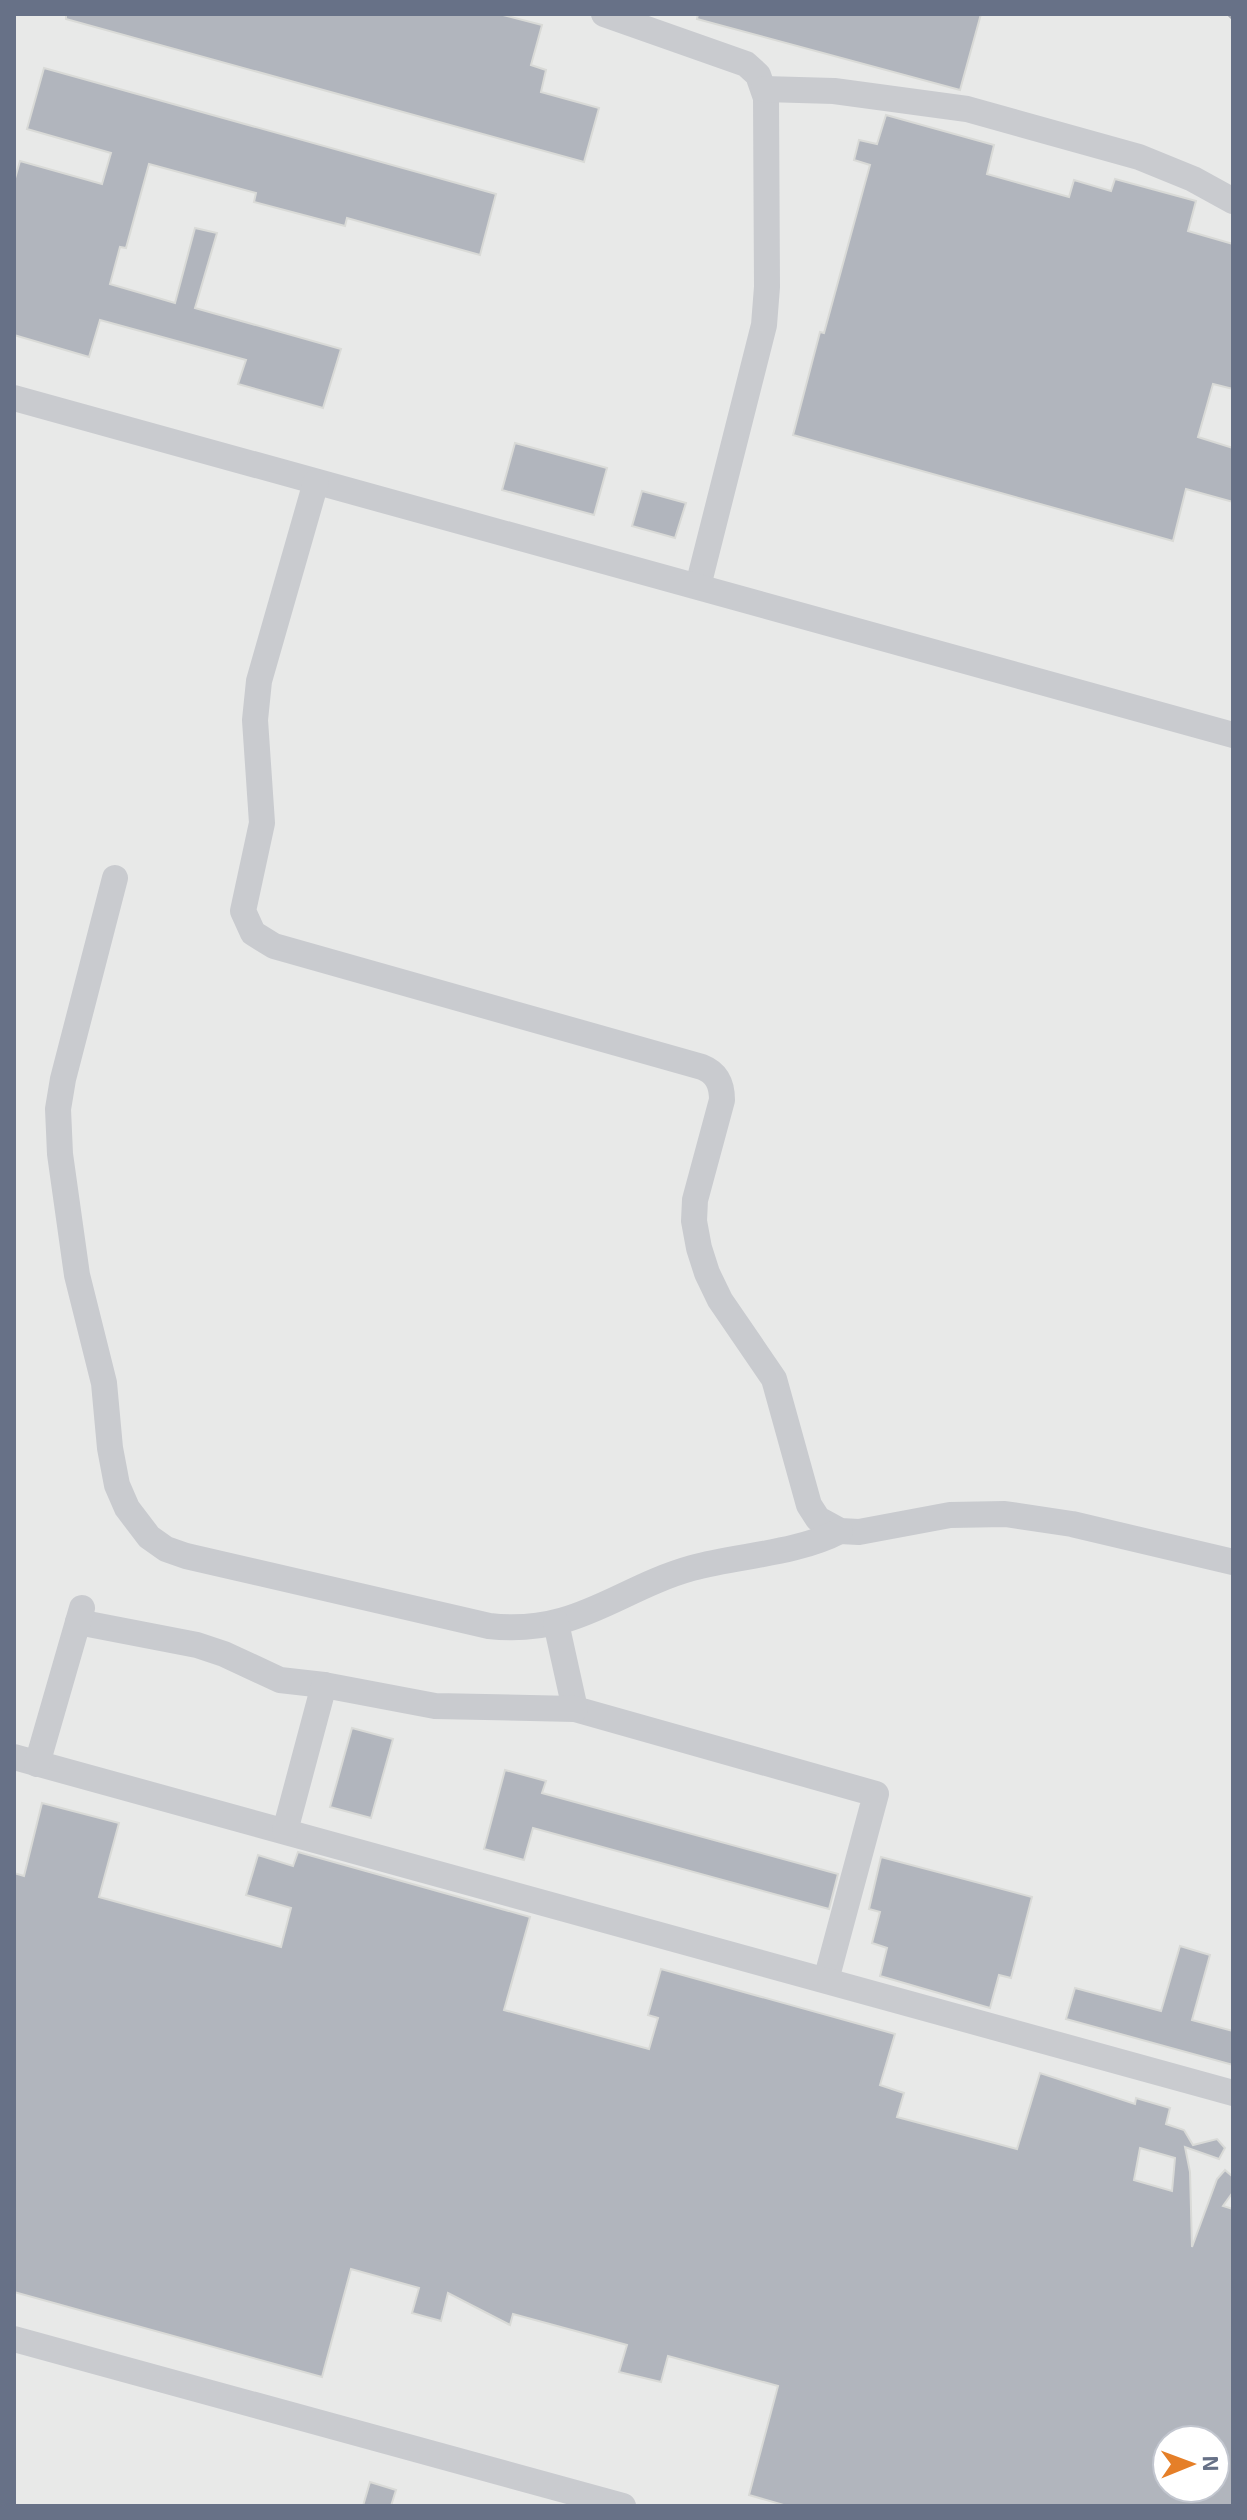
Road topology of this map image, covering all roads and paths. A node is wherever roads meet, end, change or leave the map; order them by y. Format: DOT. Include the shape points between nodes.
graph roads {
  1 [pos="604,14"];
  2 [pos="764,89"];
  3 [pos="1233,201"];
  4 [pos="14,398"];
  5 [pos="316,482"];
  6 [pos="698,586"];
  7 [pos="1233,735"];
  8 [pos="115,878"];
  9 [pos="840,1531"];
  10 [pos="1233,1562"];
  11 [pos="556,1623"];
  12 [pos="324,1685"];
  13 [pos="575,1709"];
  14 [pos="26,1760"];
  15 [pos="285,1831"];
  16 [pos="826,1980"];
  17 [pos="1233,2093"];
  18 [pos="14,2339"];
  19 [pos="623,2506"];
  1 -- 2 [label="street" via="740,61 758,75"];
  2 -- 3 [label="street" via="834,91 967,109 1139,157"];
  2 -- 6 [label="street" via="764,325"];
  4 -- 5 [label="street"];
  5 -- 6 [label="street"];
  5 -- 9 [label="street" via="257,693 262,823 243,902 248,927 274,946 715,1074 722,1100 694,1211 703,1260 720,1300 774,1379 812,1512"];
  6 -- 7 [label="street"];
  8 -- 11 [label="street" via="63,1079 58,1139 77,1275 104,1383 113,1468 127,1508 149,1537 175,1553 489,1626"];
  9 -- 10 [label="street" via="870,1531 963,1513 1005,1514 1072,1524"];
  9 -- 11 [label="street" via="816,1542 668,1576"];
  11 -- 13 [label="street"];
  12 -- 13 [label="street" via="435,1706"];
  12 -- 14 [label="street" via="280,1680 197,1645 80,1615"];
  12 -- 15 [label="street"];
  13 -- 16 [label="street" via="876,1794"];
  14 -- 15 [label="street"];
  15 -- 16 [label="street"];
  16 -- 17 [label="street"];
  18 -- 19 [label="street"];
}
